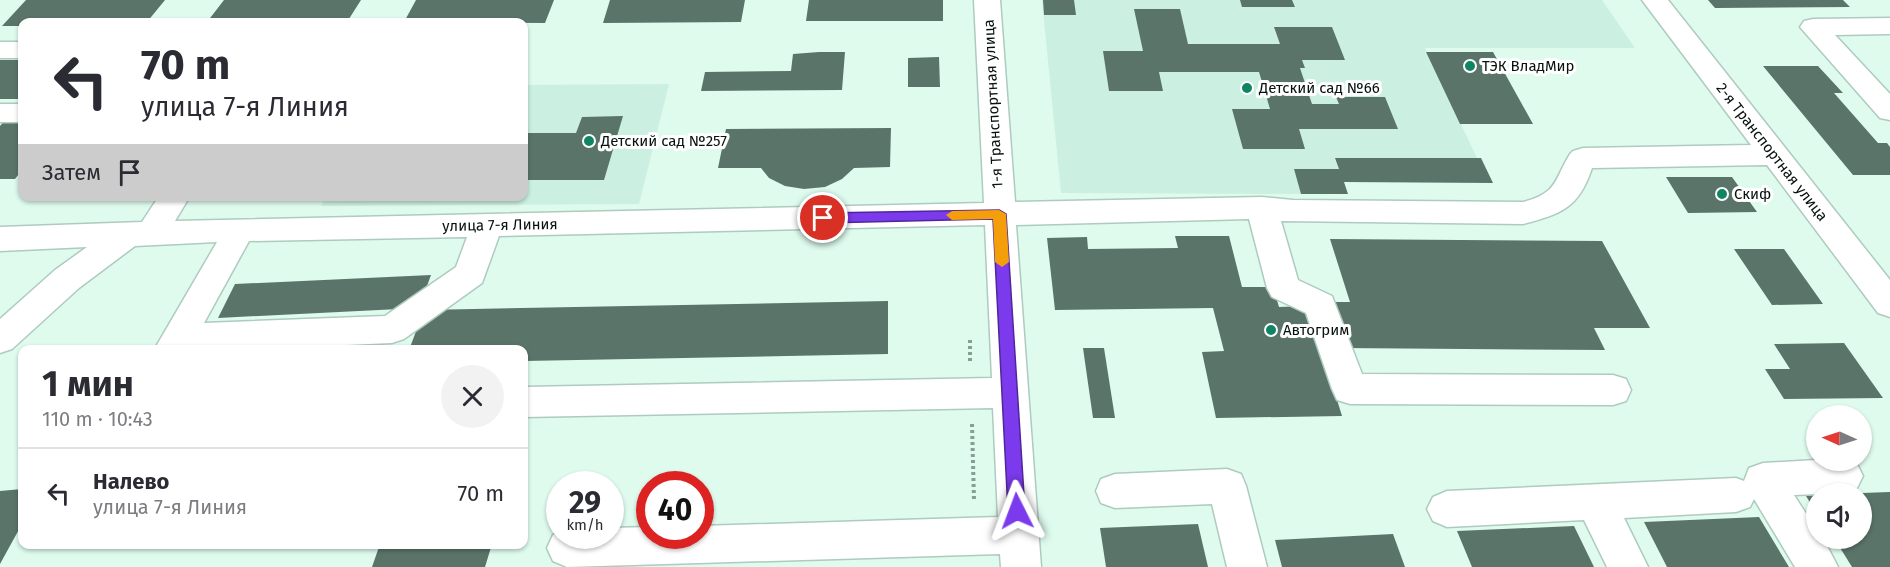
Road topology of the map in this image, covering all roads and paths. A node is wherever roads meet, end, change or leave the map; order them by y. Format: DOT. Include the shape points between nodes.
graph roads {
  1 [pos="987,0"];
  2 [pos="1655,0"];
  3 [pos="1890,26"];
  4 [pos="0,50"];
  5 [pos="18,50"];
  6 [pos="1878,85"];
  7 [pos="1890,111"];
  8 [pos="0,113"];
  9 [pos="18,113"];
  10 [pos="1774,155"];
  11 [pos="170,201"];
  12 [pos="1262,208"];
  13 [pos="999,214"];
  14 [pos="487,225"];
  15 [pos="240,230"];
  16 [pos="139,234"];
  17 [pos="0,239"];
  18 [pos="1890,304"];
  19 [pos="0,339"];
  20 [pos="174,344"];
  21 [pos="1613,390"];
  22 [pos="1010,393"];
  23 [pos="528,402"];
  24 [pos="1844,476"];
  25 [pos="1115,491"];
  26 [pos="1736,495"];
  27 [pos="1595,502"];
  28 [pos="1447,509"];
  29 [pos="624,548"];
  30 [pos="1019,551"];
  31 [pos="1247,567"];
  32 [pos="1628,567"];
  33 [pos="1818,567"];
  1 -- 13 [label="street, 1-я Транспортная улица"];
  2 -- 10 [label="street, 2-я Транспортная улица"];
  3 -- 6 [label="street" via="1813,27"];
  4 -- 5 [label="street"];
  6 -- 7 [label="street"];
  8 -- 9 [label="street"];
  10 -- 12 [label="street, улица 7-я Линия" via="1583,158 1576,166 1571,184 1552,205 1523,213"];
  10 -- 18 [label="street, 2-я Транспортная улица"];
  11 -- 16 [label="street"];
  12 -- 13 [label="street, улица 7-я Линия"];
  12 -- 21 [label="street" via="1284,288 1320,305 1350,389"];
  13 -- 14 [label="street, улица 7-я Линия"];
  13 -- 22 [label="street, 1-я Транспортная улица"];
  14 -- 15 [label="street, улица 7-я Линия"];
  14 -- 20 [label="street" via="470,274 392,329"];
  15 -- 16 [label="street, улица 7-я Линия"];
  15 -- 20 [label="street"];
  16 -- 17 [label="street, улица 7-я Линия"];
  16 -- 19 [label="street" via="67,279"];
  22 -- 23 [label="street"];
  22 -- 30 [label="street, 1-я Транспортная улица"];
  24 -- 33 [label="street" via="1763,480"];
  25 -- 31 [label="street" via="1227,486"];
  26 -- 27 [label="street"];
  27 -- 28 [label="street"];
  27 -- 32 [label="street"];
  29 -- 30 [label="street"];
}
